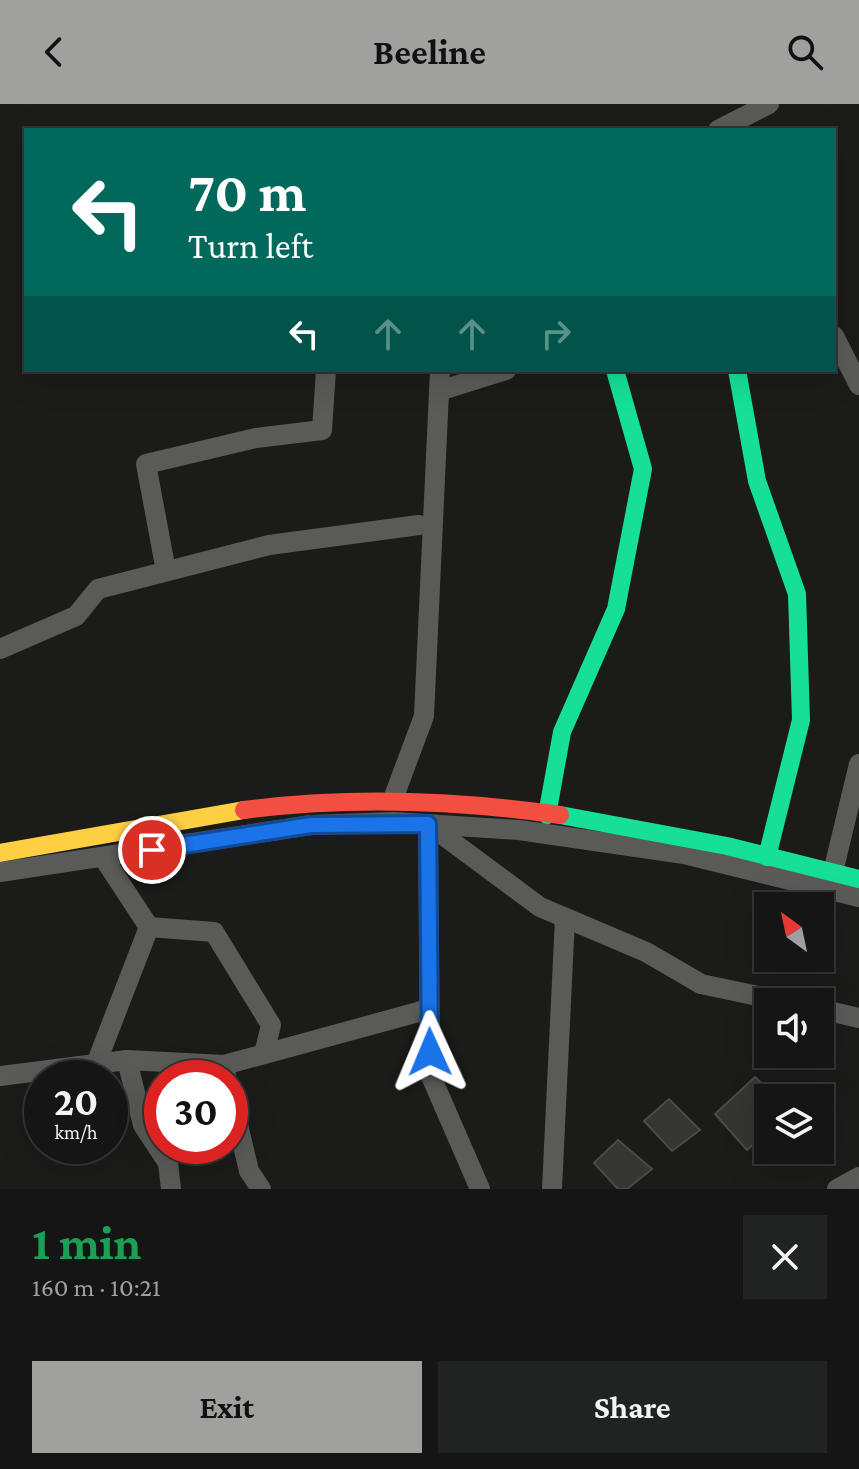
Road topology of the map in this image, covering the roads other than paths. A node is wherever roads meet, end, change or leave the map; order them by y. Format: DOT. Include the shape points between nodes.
graph roads {
  1 [pos="769,104"];
  2 [pos="743,124"];
  3 [pos="836,340"];
  4 [pos="326,372"];
  5 [pos="440,372"];
  6 [pos="500,372"];
  7 [pos="616,372"];
  8 [pos="737,372"];
  9 [pos="859,385"];
  10 [pos="439,391"];
  11 [pos="419,525"];
  12 [pos="166,571"];
  13 [pos="0,649"];
  14 [pos="859,764"];
  15 [pos="393,799"];
  16 [pos="547,815"];
  17 [pos="428,824"];
  18 [pos="0,853"];
  19 [pos="103,857"];
  20 [pos="767,857"];
  21 [pos="0,872"];
  22 [pos="833,872"];
  23 [pos="859,879"];
  24 [pos="859,897"];
  25 [pos="565,918"];
  26 [pos="149,927"];
  27 [pos="754,995"];
  28 [pos="429,1009"];
  29 [pos="834,1012"];
  30 [pos="859,1018"];
  31 [pos="264,1054"];
  32 [pos="98,1060"];
  33 [pos="248,1061"];
  34 [pos="128,1064"];
  35 [pos="24,1073"];
  36 [pos="0,1076"];
  37 [pos="247,1164"];
  38 [pos="859,1177"];
  39 [pos="171,1189"];
  40 [pos="261,1189"];
  41 [pos="480,1189"];
  42 [pos="552,1189"];
  43 [pos="837,1189"];
  1 -- 2 [label="street"];
  3 -- 9 [label="street"];
  4 -- 12 [label="street" via="322,430 256,438 146,464"];
  5 -- 10 [label="street"];
  6 -- 10 [label="street"];
  7 -- 16 [label="street" via="643,469 616,609 562,732"];
  8 -- 20 [label="street" via="757,481 797,594 801,720"];
  10 -- 15 [label="street" via="424,716"];
  11 -- 12 [label="street" via="269,545"];
  12 -- 13 [label="street" via="98,589 76,616"];
  14 -- 22 [label="street"];
  15 -- 16 [label="street"];
  15 -- 18 [label="street" via="313,802"];
  16 -- 20 [label="street"];
  17 -- 19 [label="street" via="311,825"];
  17 -- 24 [label="street" via="519,830 684,854"];
  17 -- 25 [label="street" via="540,907"];
  17 -- 28 [label="street"];
  19 -- 21 [label="street"];
  19 -- 26 [label="street"];
  20 -- 22 [label="street"];
  22 -- 23 [label="street"];
  25 -- 27 [label="street" via="646,952 701,984"];
  25 -- 42 [label="street"];
  26 -- 31 [label="street" via="214,932 271,1025"];
  26 -- 32 [label="street"];
  28 -- 31 [label="street"];
  28 -- 41 [label="street" via="430,1074"];
  29 -- 30 [label="street"];
  31 -- 33 [label="street"];
  34 -- 39 [label="street" via="143,1125 168,1163"];
  35 -- 36 [label="street"];
  37 -- 40 [label="street"];
  38 -- 43 [label="street"];
}
